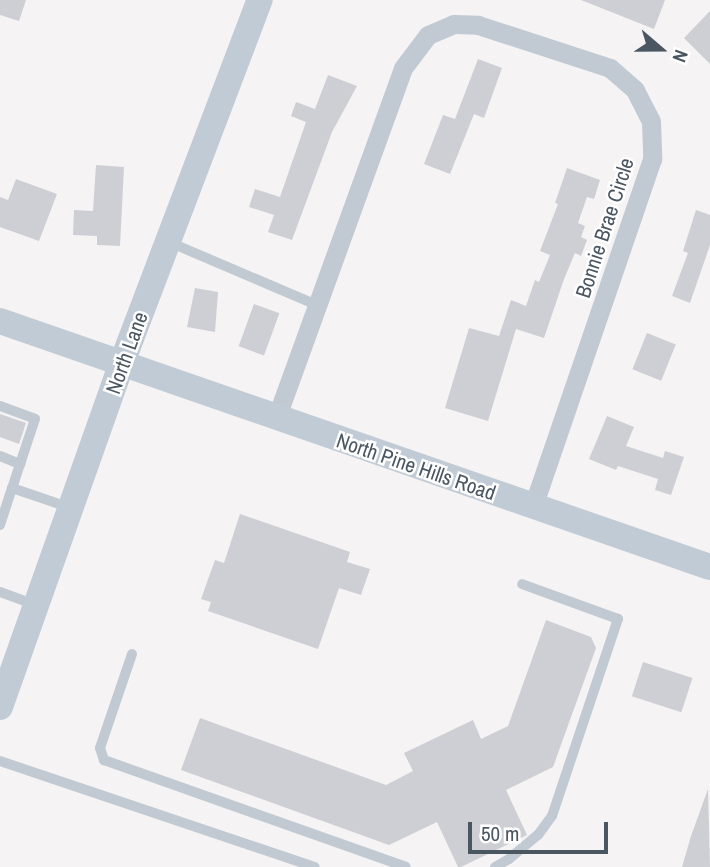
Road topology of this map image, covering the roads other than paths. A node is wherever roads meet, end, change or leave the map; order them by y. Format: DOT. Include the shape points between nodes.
graph roads {
  1 [pos="260,0"];
  2 [pos="169,241"];
  3 [pos="317,305"];
  4 [pos="0,321"];
  5 [pos="121,365"];
  6 [pos="0,406"];
  7 [pos="276,419"];
  8 [pos="0,456"];
  9 [pos="20,464"];
  10 [pos="12,488"];
  11 [pos="533,507"];
  12 [pos="71,508"];
  13 [pos="0,526"];
  14 [pos="710,567"];
  15 [pos="522,584"];
  16 [pos="0,592"];
  17 [pos="37,605"];
  18 [pos="132,654"];
  19 [pos="0,707"];
  20 [pos="0,761"];
  21 [pos="314,867"];
  22 [pos="406,867"];
  23 [pos="495,867"];
  1 -- 2 [label="street, North Lane"];
  2 -- 3 [label="lane"];
  2 -- 5 [label="street, North Lane"];
  3 -- 7 [label="street, Bonnie Brae Circle"];
  3 -- 11 [label="street, Bonnie Brae Circle" via="403,68 428,34 454,24 478,25 610,68 635,90 651,121 652,159"];
  4 -- 5 [label="street, North Pine Hills Road"];
  5 -- 7 [label="street, North Pine Hills Road"];
  5 -- 12 [label="street, North Lane"];
  6 -- 9 [label="lane" via="35,419"];
  7 -- 11 [label="street, North Pine Hills Road"];
  8 -- 9 [label="lane"];
  9 -- 10 [label="lane"];
  10 -- 12 [label="lane"];
  10 -- 13 [label="lane"];
  11 -- 14 [label="street, North Pine Hills Road"];
  12 -- 17 [label="street, North Lane"];
  15 -- 23 [label="lane" via="618,619 552,816 538,835"];
  16 -- 17 [label="lane"];
  17 -- 19 [label="street, North Lane"];
  18 -- 22 [label="lane" via="100,748 104,760"];
  20 -- 21 [label="lane"];
}
